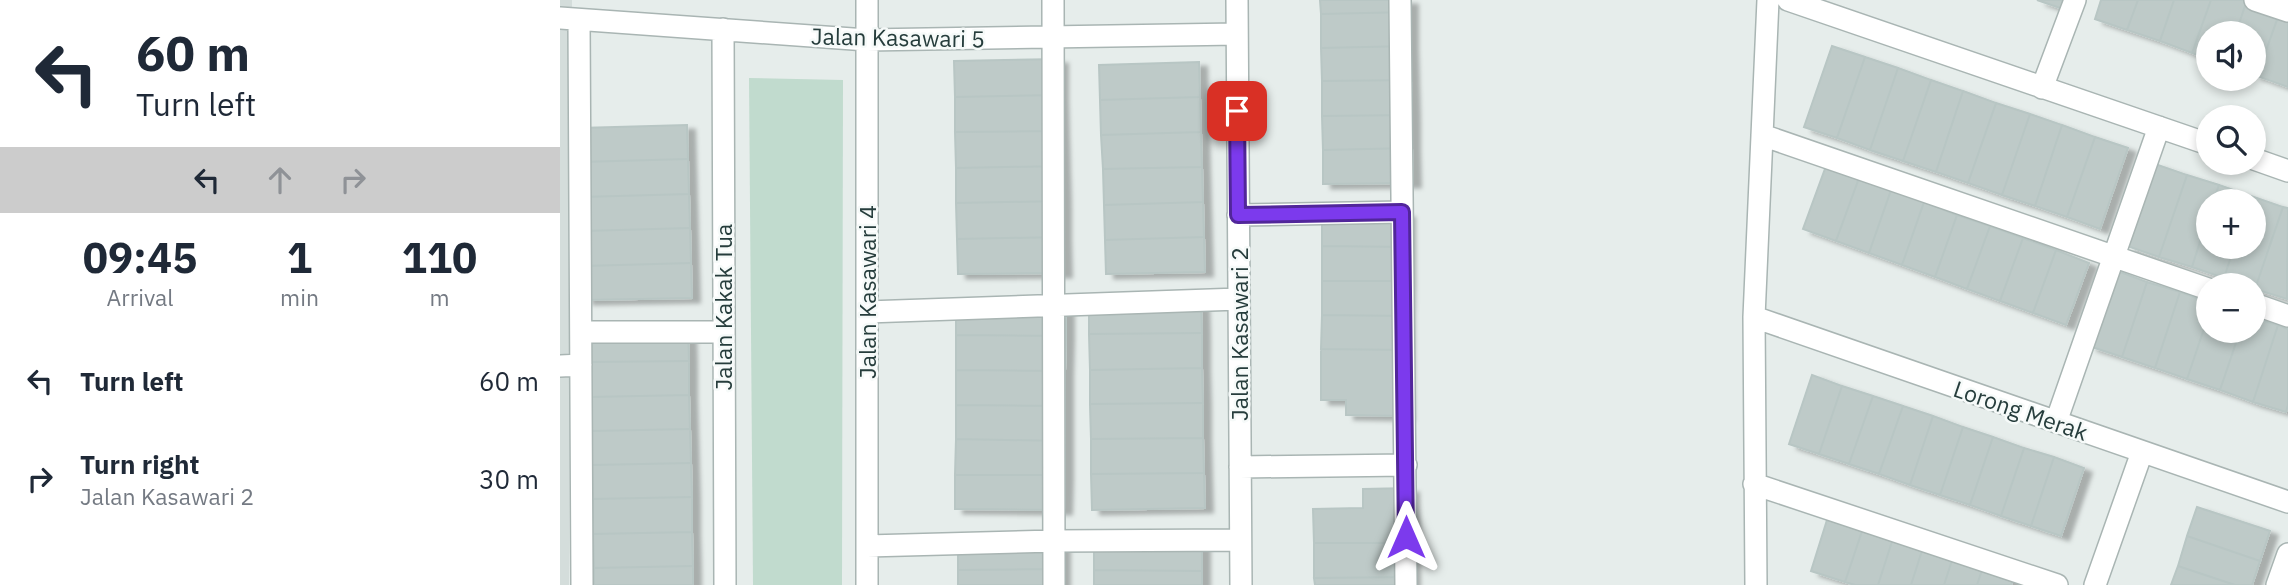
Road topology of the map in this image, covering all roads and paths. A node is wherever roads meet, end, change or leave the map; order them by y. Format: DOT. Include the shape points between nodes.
graph roads {
  1 [pos="867,0"];
  2 [pos="1053,0"];
  3 [pos="1237,0"];
  4 [pos="1400,0"];
  5 [pos="1768,0"];
  6 [pos="1788,0"];
  7 [pos="2075,0"];
  8 [pos="2255,0"];
  9 [pos="2288,11"];
  10 [pos="570,19"];
  11 [pos="723,29"];
  12 [pos="1237,34"];
  13 [pos="1053,37"];
  14 [pos="867,40"];
  15 [pos="2042,88"];
  16 [pos="2159,127"];
  17 [pos="1762,135"];
  18 [pos="2196,140"];
  19 [pos="2266,163"];
  20 [pos="2288,171"];
  21 [pos="1402,212"];
  22 [pos="1238,215"];
  23 [pos="2114,256"];
  24 [pos="2196,285"];
  25 [pos="1239,299"];
  26 [pos="1054,305"];
  27 [pos="2266,308"];
  28 [pos="867,312"];
  29 [pos="2288,316"];
  30 [pos="1754,317"];
  31 [pos="581,332"];
  32 [pos="723,332"];
  33 [pos="570,365"];
  34 [pos="2056,422"];
  35 [pos="2142,452"];
  36 [pos="1406,465"];
  37 [pos="1240,467"];
  38 [pos="1754,485"];
  39 [pos="2288,502"];
  40 [pos="1240,540"];
  41 [pos="1054,541"];
  42 [pos="867,546"];
  43 [pos="2288,554"];
  44 [pos="582,585"];
  45 [pos="725,585"];
  46 [pos="867,585"];
  47 [pos="1054,585"];
  48 [pos="1241,585"];
  49 [pos="1406,585"];
  50 [pos="1756,585"];
  51 [pos="2057,585"];
  52 [pos="2095,585"];
  53 [pos="2277,585"];
  1 -- 14 [label="street, Jalan Kasawari 4"];
  2 -- 13 [label="street"];
  3 -- 12 [label="street, Jalan Kasawari 2"];
  4 -- 21 [label="street"];
  5 -- 17 [label="street"];
  6 -- 15 [label="street"];
  7 -- 15 [label="street"];
  8 -- 9 [label="street"];
  10 -- 11 [label="street, Jalan Kasawari 5"];
  10 -- 31 [label="street"];
  11 -- 14 [label="street, Jalan Kasawari 5"];
  11 -- 32 [label="street, Jalan Kakak Tua"];
  12 -- 13 [label="street, Jalan Kasawari 5"];
  12 -- 22 [label="street, Jalan Kasawari 2"];
  13 -- 14 [label="street, Jalan Kasawari 5"];
  13 -- 26 [label="street"];
  14 -- 28 [label="street, Jalan Kasawari 4"];
  15 -- 16 [label="street"];
  16 -- 18 [label="street"];
  16 -- 23 [label="street"];
  17 -- 23 [label="street"];
  17 -- 30 [label="street"];
  19 -- 20 [label="street"];
  21 -- 22 [label="street"];
  21 -- 36 [label="street"];
  22 -- 25 [label="street, Jalan Kasawari 2"];
  23 -- 24 [label="street"];
  23 -- 34 [label="street"];
  25 -- 26 [label="street"];
  25 -- 37 [label="street, Jalan Kasawari 2"];
  26 -- 28 [label="street"];
  26 -- 41 [label="street"];
  27 -- 29 [label="street"];
  28 -- 42 [label="street, Jalan Kasawari 4"];
  30 -- 34 [label="street, Lorong Merak"];
  30 -- 38 [label="street"];
  31 -- 32 [label="street"];
  31 -- 33 [label="street"];
  32 -- 45 [label="street, Jalan Kakak Tua"];
  33 -- 44 [label="street"];
  34 -- 35 [label="street, Lorong Merak"];
  35 -- 39 [label="street, Lorong Merak"];
  35 -- 52 [label="street"];
  36 -- 37 [label="street"];
  36 -- 49 [label="street"];
  37 -- 40 [label="street, Jalan Kasawari 2"];
  38 -- 50 [label="street"];
  38 -- 51 [label="street"];
  40 -- 41 [label="street"];
  40 -- 48 [label="street, Jalan Kasawari 2"];
  41 -- 42 [label="street"];
  41 -- 47 [label="street"];
  42 -- 46 [label="street, Jalan Kasawari 4"];
  43 -- 53 [label="street"];
}
